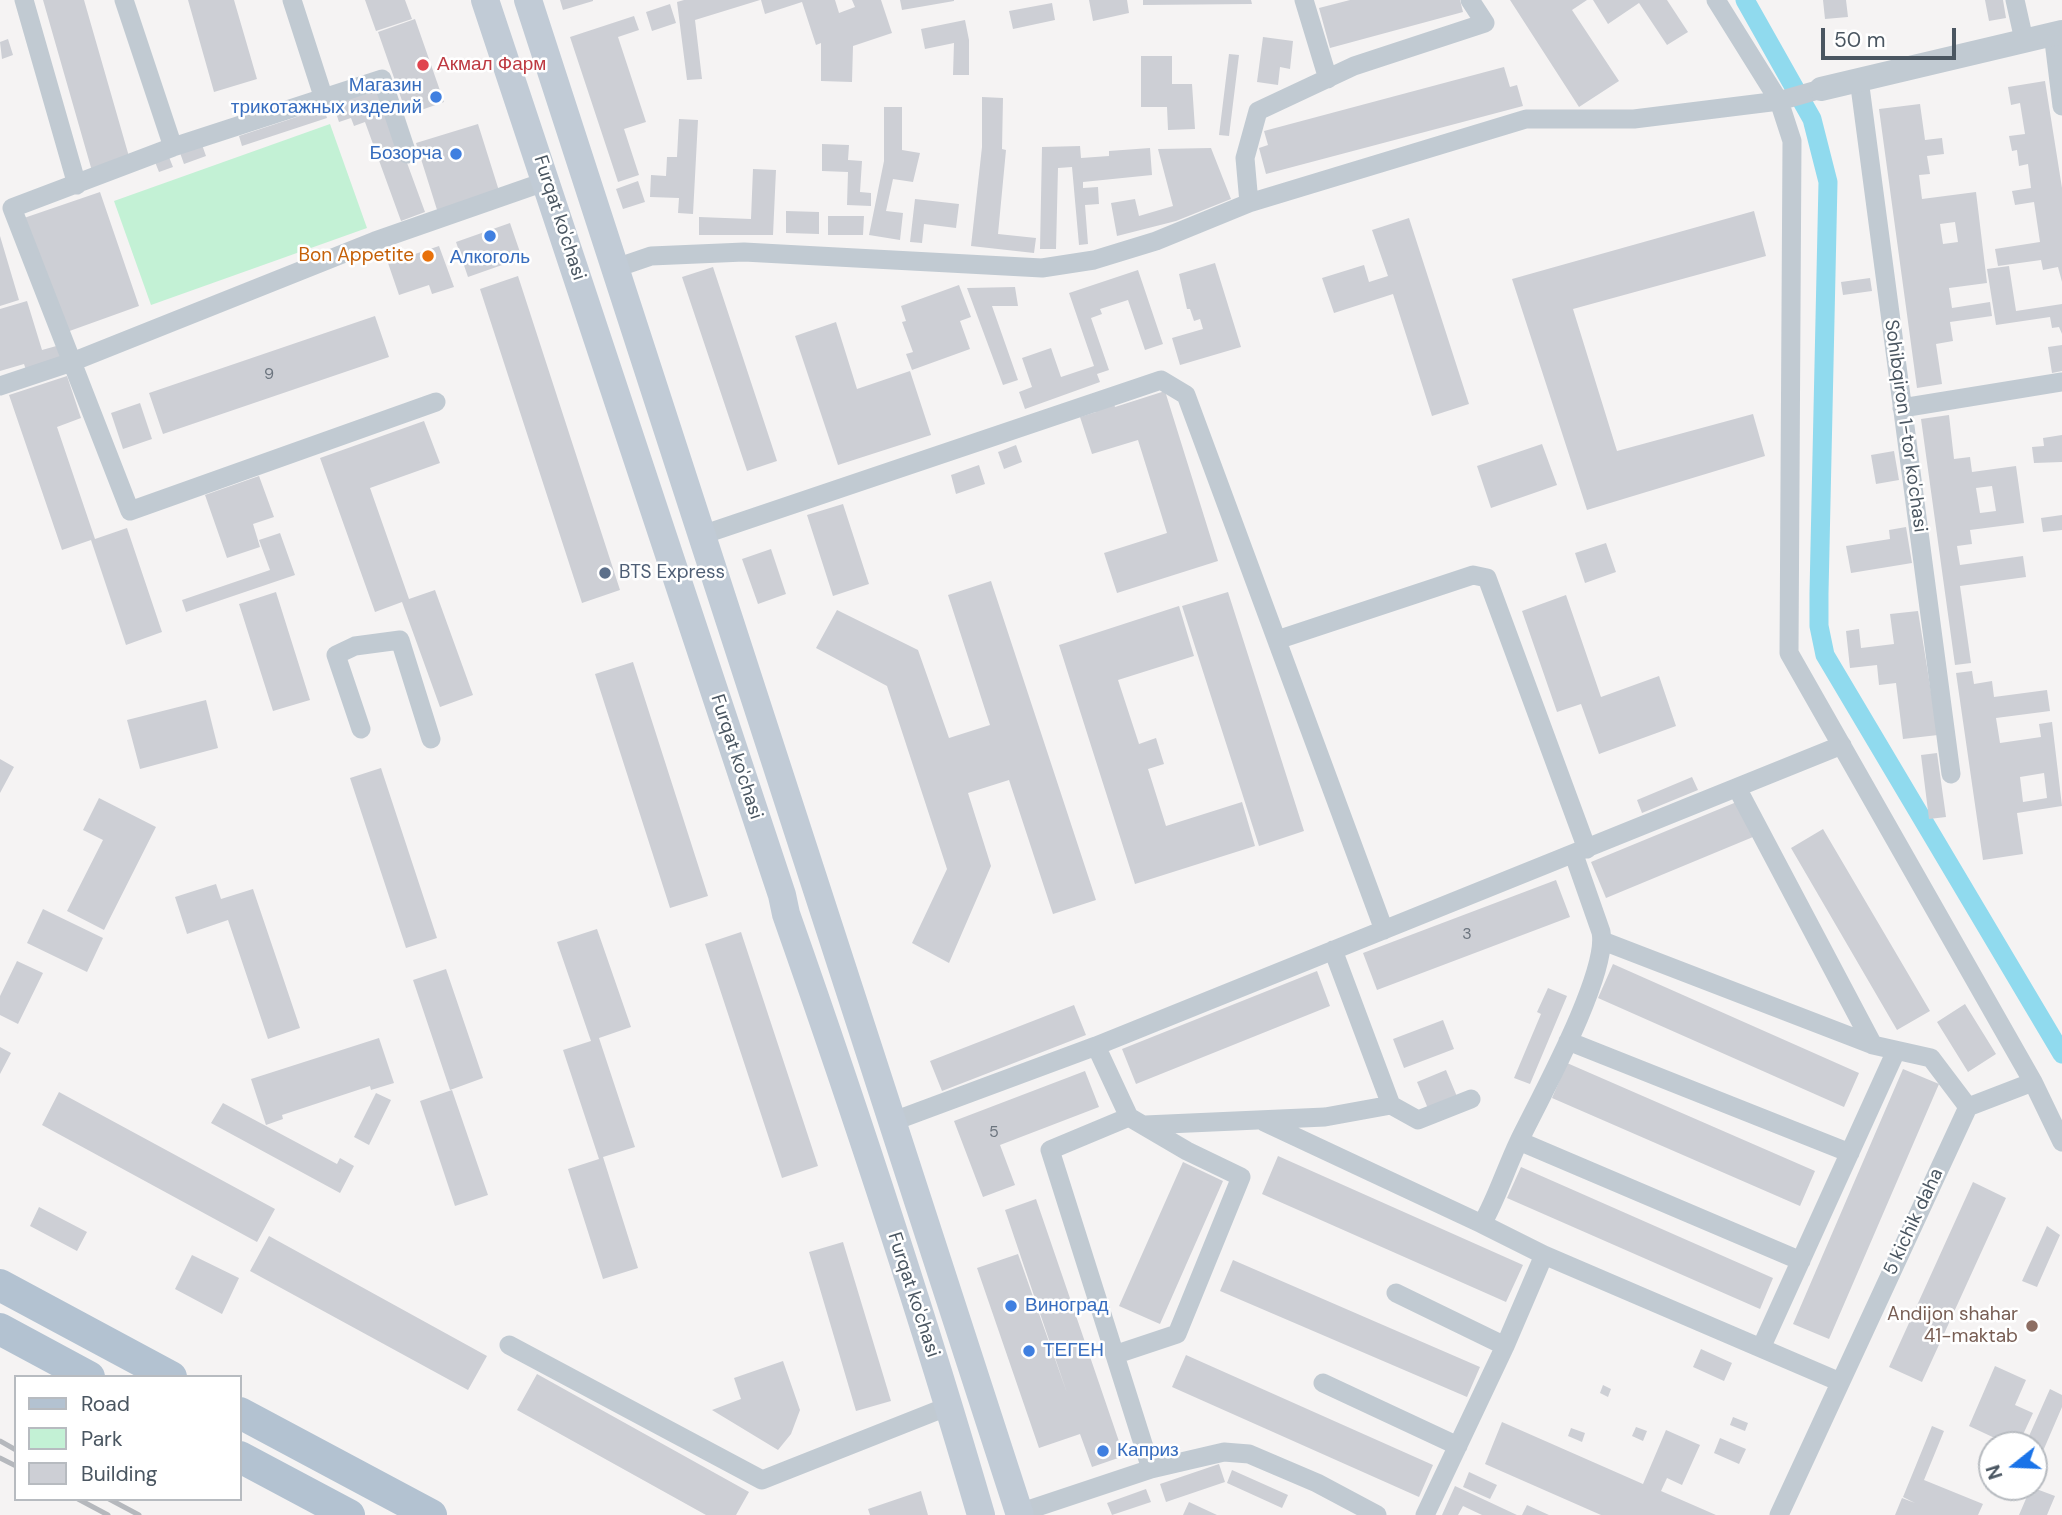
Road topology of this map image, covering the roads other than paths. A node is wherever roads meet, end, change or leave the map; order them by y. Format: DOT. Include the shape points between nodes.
graph roads {
  1 [pos="24,0"];
  2 [pos="124,0"];
  3 [pos="292,0"];
  4 [pos="485,0"];
  5 [pos="528,0"];
  6 [pos="1304,0"];
  7 [pos="1470,0"];
  8 [pos="1716,0"];
  9 [pos="2015,0"];
  10 [pos="2058,32"];
  11 [pos="2024,40"];
  12 [pos="1328,79"];
  13 [pos="1859,79"];
  14 [pos="1821,89"];
  15 [pos="324,99"];
  16 [pos="1780,101"];
  17 [pos="2062,106"];
  18 [pos="173,147"];
  19 [pos="407,154"];
  20 [pos="547,181"];
  21 [pos="77,185"];
  22 [pos="1249,203"];
  23 [pos="613,268"];
  24 [pos="72,362"];
  25 [pos="2062,382"];
  26 [pos="0,386"];
  27 [pos="436,402"];
  28 [pos="1902,408"];
  29 [pos="699,536"];
  30 [pos="1277,640"];
  31 [pos="361,729"];
  32 [pos="431,739"];
  33 [pos="1842,745"];
  34 [pos="1951,774"];
  35 [pos="1737,788"];
  36 [pos="1581,852"];
  37 [pos="1384,930"];
  38 [pos="1603,942"];
  39 [pos="1333,950"];
  40 [pos="1569,1041"];
  41 [pos="1873,1045"];
  42 [pos="1096,1046"];
  43 [pos="1896,1051"];
  44 [pos="2033,1082"];
  45 [pos="1471,1100"];
  46 [pos="1391,1105"];
  47 [pos="1968,1107"];
  48 [pos="894,1121"];
  49 [pos="1137,1121"];
  50 [pos="1262,1121"];
  51 [pos="1519,1141"];
  52 [pos="2062,1142"];
  53 [pos="1850,1153"];
  54 [pos="1482,1224"];
  55 [pos="1544,1255"];
  56 [pos="1801,1261"];
  57 [pos="0,1285"];
  58 [pos="1396,1293"];
  59 [pos="0,1329"];
  60 [pos="509,1345"];
  61 [pos="1505,1346"];
  62 [pos="1761,1348"];
  63 [pos="1117,1354"];
  64 [pos="85,1375"];
  65 [pos="167,1375"];
  66 [pos="1840,1382"];
  67 [pos="1323,1383"];
  68 [pos="950,1406"];
  69 [pos="242,1414"];
  70 [pos="1458,1446"];
  71 [pos="242,1458"];
  72 [pos="1151,1469"];
  73 [pos="1019,1514"];
  74 [pos="349,1515"];
  75 [pos="431,1515"];
  76 [pos="981,1515"];
  77 [pos="1377,1515"];
  78 [pos="1425,1515"];
  79 [pos="1779,1515"];
  1 -- 21 [label="street"];
  2 -- 18 [label="street"];
  3 -- 15 [label="street"];
  4 -- 20 [label="main road, Furqat ko'chasi"];
  5 -- 23 [label="main road, Furqat ko'chasi"];
  6 -- 12 [label="street"];
  7 -- 12 [label="street" via="1485,23 1354,66"];
  8 -- 16 [label="street"];
  9 -- 11 [label="street"];
  10 -- 11 [label="street"];
  10 -- 17 [label="street"];
  11 -- 13 [label="street"];
  12 -- 22 [label="street" via="1258,111 1245,158"];
  13 -- 14 [label="street"];
  13 -- 28 [label="street, Sohibqiron 1-tor ko'chasi"];
  14 -- 16 [label="street"];
  15 -- 18 [label="street"];
  15 -- 19 [label="street" via="382,79"];
  16 -- 22 [label="street" via="1634,119 1526,119"];
  16 -- 33 [label="street" via="1792,141 1789,653"];
  18 -- 21 [label="street"];
  20 -- 24 [label="street" via="375,241"];
  20 -- 68 [label="main road, Furqat ko'chasi"];
  21 -- 24 [label="street" via="12,208"];
  22 -- 23 [label="street" via="1156,241 1094,260 1042,268 744,252 651,256"];
  23 -- 29 [label="main road, Furqat ko'chasi"];
  24 -- 26 [label="street"];
  24 -- 27 [label="street" via="130,511"];
  25 -- 28 [label="street"];
  28 -- 34 [label="street, Sohibqiron 1-tor ko'chasi"];
  29 -- 30 [label="street" via="1161,380 1186,395"];
  29 -- 48 [label="main road, Furqat ko'chasi"];
  30 -- 36 [label="street" via="1472,575 1488,578"];
  30 -- 37 [label="street"];
  31 -- 32 [label="street" via="337,655 355,646 400,640"];
  33 -- 35 [label="street"];
  33 -- 44 [label="street"];
  35 -- 36 [label="street"];
  35 -- 41 [label="street"];
  36 -- 37 [label="street"];
  36 -- 38 [label="street"];
  37 -- 39 [label="street"];
  38 -- 40 [label="street"];
  38 -- 41 [label="street"];
  39 -- 42 [label="street"];
  39 -- 46 [label="street"];
  40 -- 51 [label="street"];
  40 -- 53 [label="street"];
  41 -- 43 [label="street"];
  42 -- 48 [label="street"];
  42 -- 49 [label="street"];
  43 -- 47 [label="street" via="1931,1058"];
  43 -- 53 [label="street"];
  44 -- 47 [label="street"];
  44 -- 52 [label="street"];
  45 -- 46 [label="street" via="1418,1120"];
  46 -- 50 [label="street" via="1325,1117"];
  47 -- 66 [label="street, 5 kichik daha"];
  48 -- 73 [label="main road, Furqat ko'chasi"];
  49 -- 50 [label="street"];
  49 -- 63 [label="street" via="1050,1150"];
  49 -- 63 [label="street" via="1241,1177 1177,1334"];
  50 -- 54 [label="street"];
  51 -- 54 [label="street"];
  51 -- 56 [label="street"];
  53 -- 56 [label="street"];
  54 -- 55 [label="street"];
  55 -- 61 [label="street"];
  55 -- 62 [label="street"];
  56 -- 62 [label="street"];
  57 -- 65 [label="main road"];
  58 -- 61 [label="street"];
  59 -- 64 [label="main road"];
  60 -- 68 [label="street" via="762,1480"];
  61 -- 70 [label="street"];
  62 -- 66 [label="street"];
  63 -- 72 [label="street"];
  66 -- 79 [label="street, 5 kichik daha"];
  67 -- 70 [label="street"];
  68 -- 76 [label="main road, Furqat ko'chasi"];
  69 -- 75 [label="main road"];
  70 -- 78 [label="street"];
  71 -- 74 [label="main road"];
  72 -- 73 [label="street"];
  72 -- 77 [label="street" via="1224,1452 1249,1454"];
}
